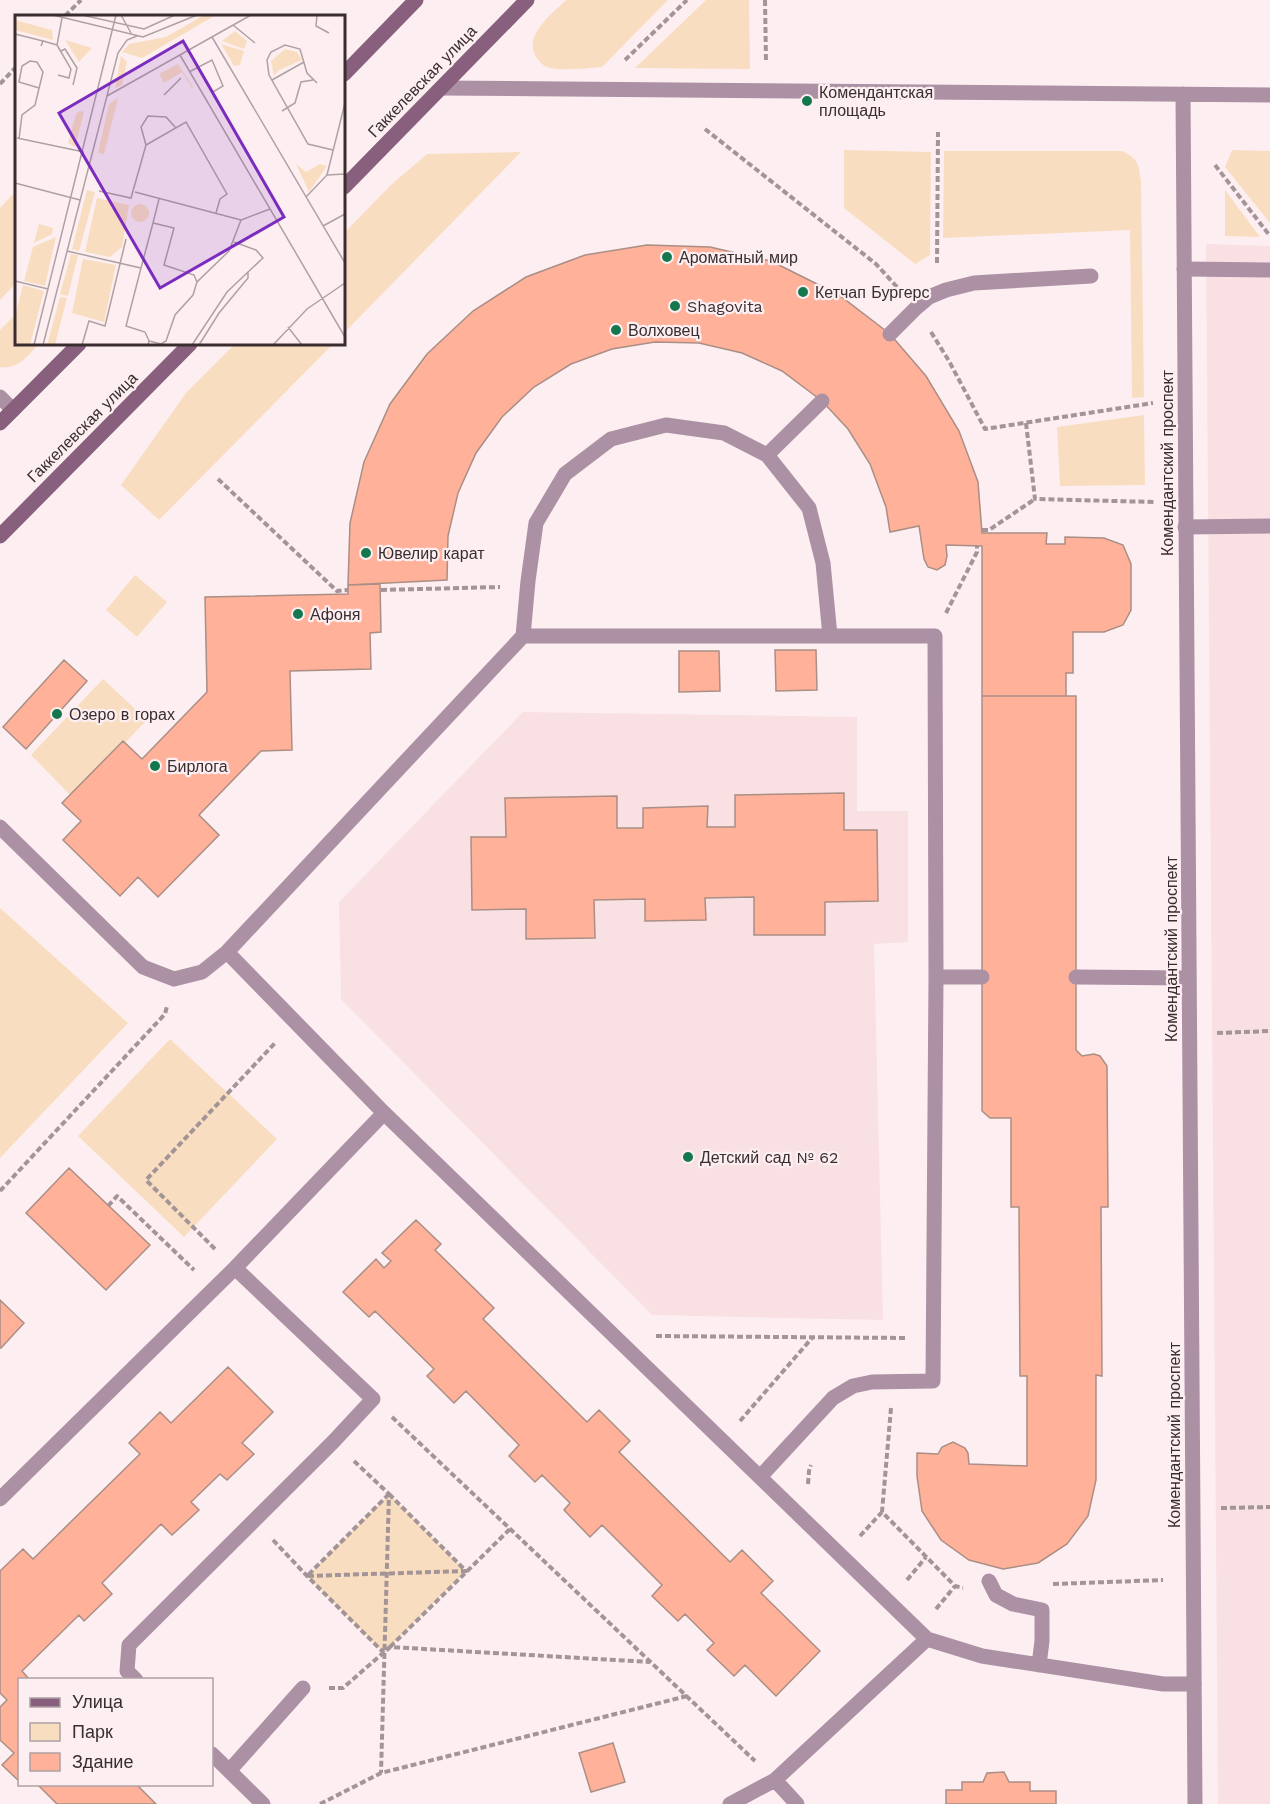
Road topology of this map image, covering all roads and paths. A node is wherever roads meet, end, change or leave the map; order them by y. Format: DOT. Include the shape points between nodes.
graph roads {
  1 [pos="81,0"];
  2 [pos="416,0"];
  3 [pos="527,0"];
  4 [pos="687,0"];
  5 [pos="765,0"];
  6 [pos="66,15"];
  7 [pos="625,61"];
  8 [pos="765,62"];
  9 [pos="15,68"];
  10 [pos="345,73"];
  11 [pos="0,84"];
  12 [pos="441,88"];
  13 [pos="1183,94"];
  14 [pos="1270,95"];
  15 [pos="938,132"];
  16 [pos="1215,165"];
  17 [pos="345,186"];
  18 [pos="1270,236"];
  19 [pos="1184,269"];
  20 [pos="1270,270"];
  21 [pos="1091,276"];
  22 [pos="946,290"];
  23 [pos="890,334"];
  24 [pos="77,345"];
  25 [pos="189,345"];
  26 [pos="0,397"];
  27 [pos="822,401"];
  28 [pos="13,410"];
  29 [pos="0,423"];
  30 [pos="1026,423"];
  31 [pos="767,455"];
  32 [pos="218,478"];
  33 [pos="1035,499"];
  34 [pos="1154,502"];
  35 [pos="1270,526"];
  36 [pos="1185,527"];
  37 [pos="982,530"];
  38 [pos="0,536"];
  39 [pos="977,546"];
  40 [pos="528,587"];
  41 [pos="348,590"];
  42 [pos="381,590"];
  43 [pos="523,636"];
  44 [pos="830,636"];
  45 [pos="935,636"];
  46 [pos="0,827"];
  47 [pos="227,952"];
  48 [pos="936,977"];
  49 [pos="982,977"];
  50 [pos="1076,977"];
  51 [pos="1189,978"];
  52 [pos="174,979"];
  53 [pos="295,1021"];
  54 [pos="1270,1031"];
  55 [pos="1190,1034"];
  56 [pos="384,1113"];
  57 [pos="0,1191"];
  58 [pos="108,1206"];
  59 [pos="235,1268"];
  60 [pos="214,1289"];
  61 [pos="615,1335"];
  62 [pos="812,1337"];
  63 [pos="935,1338"];
  64 [pos="373,1399"];
  65 [pos="891,1406"];
  66 [pos="723,1440"];
  67 [pos="333,1442"];
  68 [pos="761,1476"];
  69 [pos="389,1494"];
  70 [pos="0,1499"];
  71 [pos="1193,1508"];
  72 [pos="1270,1508"];
  73 [pos="882,1512"];
  74 [pos="254,1519"];
  75 [pos="510,1529"];
  76 [pos="859,1538"];
  77 [pos="926,1557"];
  78 [pos="466,1571"];
  79 [pos="386,1573"];
  80 [pos="307,1576"];
  81 [pos="1163,1580"];
  82 [pos="905,1583"];
  83 [pos="1049,1584"];
  84 [pos="955,1586"];
  85 [pos="993,1588"];
  86 [pos="936,1610"];
  87 [pos="927,1639"];
  88 [pos="390,1647"];
  89 [pos="384,1653"];
  90 [pos="651,1662"];
  91 [pos="1039,1665"];
  92 [pos="133,1678"];
  93 [pos="1194,1684"];
  94 [pos="303,1688"];
  95 [pos="687,1696"];
  96 [pos="213,1755"];
  97 [pos="229,1771"];
  98 [pos="381,1773"];
  99 [pos="775,1780"];
  100 [pos="263,1804"];
  101 [pos="320,1804"];
  102 [pos="730,1804"];
  103 [pos="797,1804"];
  104 [pos="1195,1804"];
  1 -- 6 [label="path"];
  2 -- 10 [label="main road"];
  3 -- 12 [label="main road, Гаккелевская улица"];
  4 -- 7 [label="path"];
  5 -- 8 [label="path"];
  9 -- 11 [label="path"];
  12 -- 13 [label="street"];
  12 -- 17 [label="main road, Гаккелевская улица"];
  13 -- 14 [label="street"];
  13 -- 19 [label="street, Комендантский проспект"];
  15 -- 22 [label="path" via="937,264"];
  16 -- 18 [label="path"];
  19 -- 20 [label="street"];
  19 -- 36 [label="street, Комендантский проспект"];
  21 -- 22 [label="street" via="974,283"];
  22 -- 23 [label="street" via="929,297"];
  24 -- 28 [label="main road"];
  25 -- 38 [label="main road, Гаккелевская улица"];
  26 -- 28 [label="street"];
  27 -- 31 [label="street"];
  28 -- 29 [label="main road"];
  30 -- 33 [label="path"];
  31 -- 40 [label="street" via="724,433 666,425 611,439 565,474 536,524"];
  31 -- 44 [label="street" via="808,508 823,564"];
  32 -- 41 [label="path" via="337,591"];
  33 -- 34 [label="path"];
  33 -- 37 [label="path" via="988,530"];
  35 -- 36 [label="street"];
  36 -- 51 [label="street, Комендантский проспект"];
  39 -- 45 [label="path"];
  40 -- 42 [label="path"];
  40 -- 43 [label="street"];
  43 -- 44 [label="street"];
  43 -- 47 [label="street"];
  44 -- 45 [label="street"];
  45 -- 48 [label="street"];
  46 -- 52 [label="street" via="143,967"];
  47 -- 52 [label="street" via="202,972"];
  47 -- 53 [label="street"];
  48 -- 49 [label="street"];
  48 -- 63 [label="street"];
  50 -- 51 [label="street"];
  51 -- 55 [label="street, Комендантский проспект"];
  52 -- 57 [label="path" via="165,1014"];
  53 -- 56 [label="street"];
  53 -- 59 [label="path" via="146,1180"];
  54 -- 55 [label="path"];
  55 -- 71 [label="street, Комендантский проспект"];
  56 -- 59 [label="street"];
  56 -- 61 [label="street"];
  58 -- 60 [label="path" via="117,1196"];
  59 -- 60 [label="street"];
  59 -- 64 [label="street"];
  60 -- 70 [label="street"];
  61 -- 62 [label="path"];
  61 -- 66 [label="street"];
  62 -- 63 [label="path"];
  62 -- 66 [label="path"];
  63 -- 68 [label="street" via="933,1381 853,1386 834,1398"];
  64 -- 67 [label="street"];
  64 -- 75 [label="path"];
  65 -- 73 [label="path"];
  66 -- 68 [label="street"];
  67 -- 69 [label="path"];
  67 -- 74 [label="street"];
  68 -- 87 [label="street"];
  69 -- 78 [label="path"];
  69 -- 79 [label="path"];
  69 -- 80 [label="path"];
  71 -- 72 [label="path"];
  71 -- 93 [label="street, Комендантский проспект"];
  73 -- 76 [label="path"];
  73 -- 77 [label="path"];
  74 -- 80 [label="path"];
  74 -- 92 [label="street" via="129,1645 127,1671"];
  75 -- 78 [label="path"];
  75 -- 90 [label="path"];
  77 -- 82 [label="path"];
  77 -- 84 [label="path"];
  78 -- 79 [label="path"];
  78 -- 88 [label="path"];
  79 -- 80 [label="path"];
  79 -- 89 [label="path"];
  80 -- 89 [label="path"];
  81 -- 83 [label="path"];
  84 -- 85 [label="path"];
  84 -- 86 [label="path"];
  85 -- 91 [label="street" via="1013,1605 1042,1610"];
  87 -- 91 [label="street" via="982,1656"];
  87 -- 99 [label="street"];
  88 -- 89 [label="path"];
  88 -- 90 [label="path"];
  89 -- 94 [label="path" via="342,1688"];
  89 -- 98 [label="path"];
  90 -- 95 [label="path"];
  91 -- 93 [label="street" via="1163,1684"];
  93 -- 104 [label="street, Комендантский проспект"];
  94 -- 97 [label="street"];
  95 -- 98 [label="path"];
  95 -- 99 [label="path"];
  96 -- 97 [label="street"];
  97 -- 100 [label="street"];
  98 -- 101 [label="path"];
  99 -- 102 [label="street"];
  99 -- 103 [label="street"];
}
